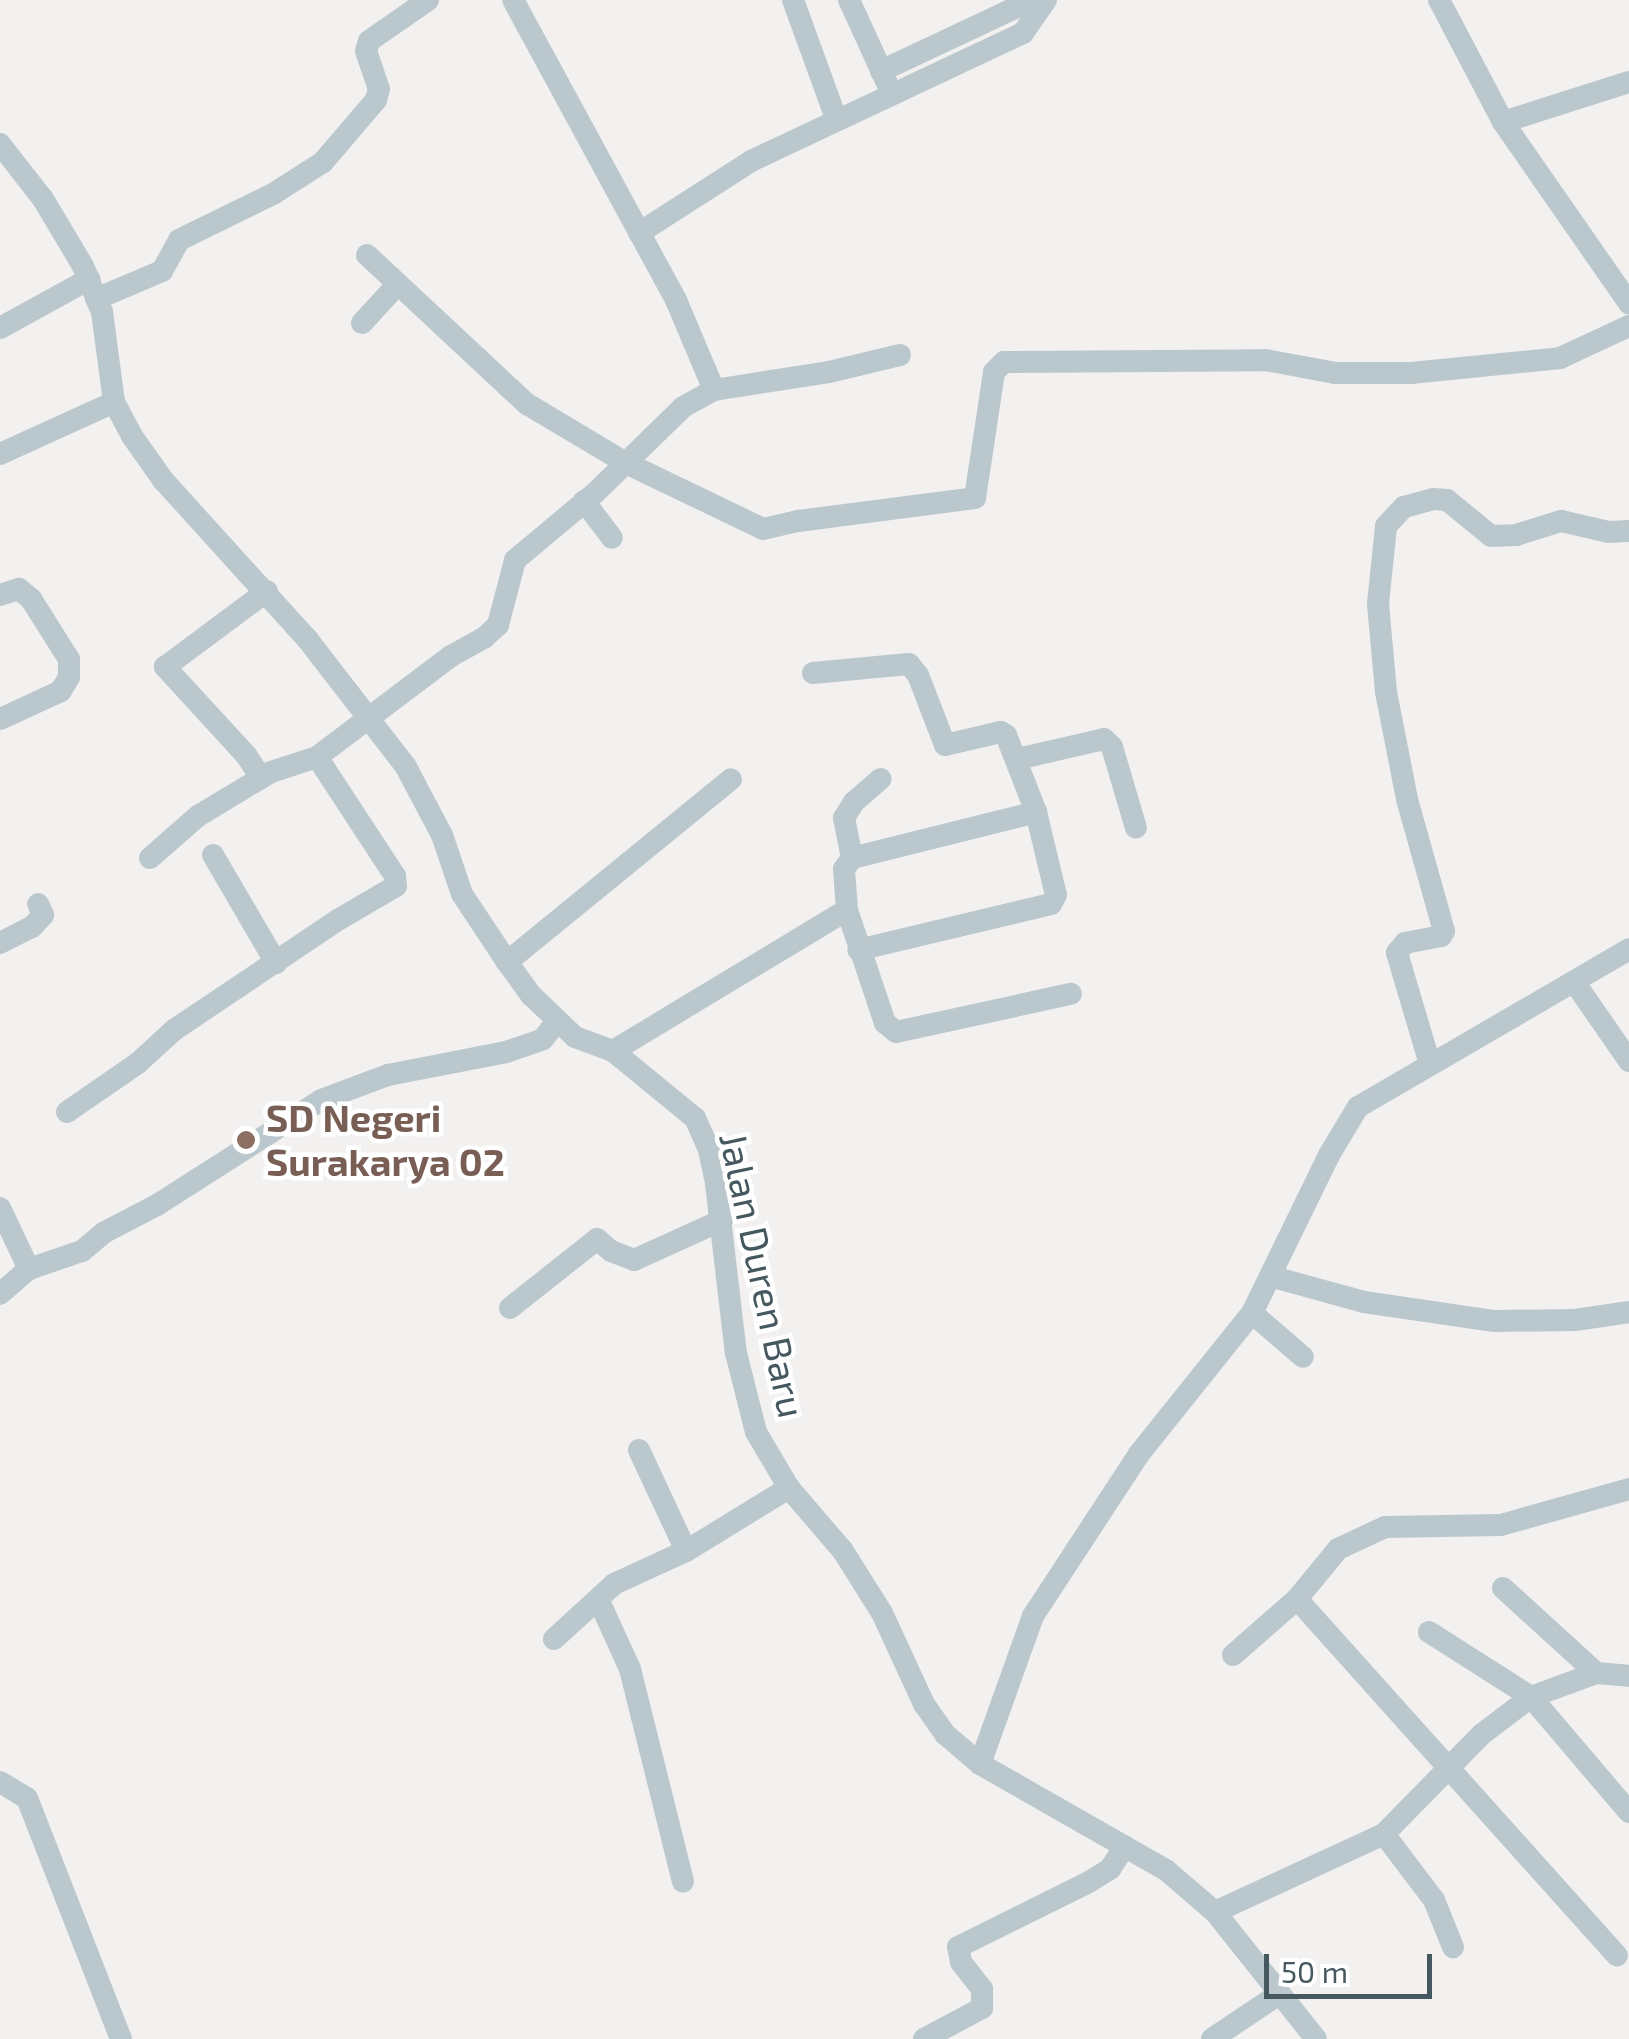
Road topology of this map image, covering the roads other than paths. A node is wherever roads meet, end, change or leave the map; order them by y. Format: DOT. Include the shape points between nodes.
graph roads {
  1 [pos="428,0"];
  2 [pos="513,0"];
  3 [pos="792,0"];
  4 [pos="849,0"];
  5 [pos="1032,0"];
  6 [pos="1046,0"];
  7 [pos="1439,0"];
  8 [pos="882,70"];
  9 [pos="1629,82"];
  10 [pos="894,97"];
  11 [pos="836,118"];
  12 [pos="1502,122"];
  13 [pos="0,144"];
  14 [pos="639,234"];
  15 [pos="368,255"];
  16 [pos="397,285"];
  17 [pos="92,289"];
  18 [pos="1629,303"];
  19 [pos="362,323"];
  20 [pos="1629,326"];
  21 [pos="0,328"];
  22 [pos="900,355"];
  23 [pos="714,390"];
  24 [pos="114,402"];
  25 [pos="0,454"];
  26 [pos="626,463"];
  27 [pos="584,501"];
  28 [pos="1629,531"];
  29 [pos="612,538"];
  30 [pos="267,591"];
  31 [pos="0,595"];
  32 [pos="814,673"];
  33 [pos="0,718"];
  34 [pos="370,718"];
  35 [pos="317,756"];
  36 [pos="1017,759"];
  37 [pos="261,778"];
  38 [pos="730,778"];
  39 [pos="880,779"];
  40 [pos="1036,812"];
  41 [pos="1136,828"];
  42 [pos="213,855"];
  43 [pos="150,858"];
  44 [pos="852,858"];
  45 [pos="38,904"];
  46 [pos="847,910"];
  47 [pos="0,943"];
  48 [pos="1629,949"];
  49 [pos="858,950"];
  50 [pos="276,962"];
  51 [pos="507,962"];
  52 [pos="1575,983"];
  53 [pos="1071,994"];
  54 [pos="557,1021"];
  55 [pos="613,1051"];
  56 [pos="1629,1061"];
  57 [pos="1428,1062"];
  58 [pos="66,1112"];
  59 [pos="0,1208"];
  60 [pos="722,1220"];
  61 [pos="29,1269"];
  62 [pos="1273,1277"];
  63 [pos="0,1294"];
  64 [pos="510,1308"];
  65 [pos="1629,1312"];
  66 [pos="1252,1313"];
  67 [pos="1303,1357"];
  68 [pos="638,1450"];
  69 [pos="790,1488"];
  70 [pos="1629,1490"];
  71 [pos="686,1551"];
  72 [pos="1503,1588"];
  73 [pos="1297,1599"];
  74 [pos="599,1601"];
  75 [pos="1429,1632"];
  76 [pos="554,1639"];
  77 [pos="1233,1655"];
  78 [pos="1596,1674"];
  79 [pos="1629,1676"];
  80 [pos="1531,1698"];
  81 [pos="980,1764"];
  82 [pos="1450,1769"];
  83 [pos="0,1782"];
  84 [pos="1629,1812"];
  85 [pos="1387,1831"];
  86 [pos="1124,1846"];
  87 [pos="683,1882"];
  88 [pos="1215,1912"];
  89 [pos="1452,1947"];
  90 [pos="1618,1956"];
  91 [pos="1279,1994"];
  92 [pos="121,2039"];
  93 [pos="924,2039"];
  94 [pos="1212,2039"];
  95 [pos="1316,2039"];
  1 -- 17 [label="street" via="369,41 376,100 323,162 179,240 162,271"];
  2 -- 14 [label="street"];
  3 -- 11 [label="street"];
  4 -- 8 [label="street"];
  5 -- 8 [label="street"];
  6 -- 10 [label="street" via="1023,33"];
  7 -- 12 [label="street"];
  8 -- 10 [label="street"];
  9 -- 12 [label="street"];
  10 -- 11 [label="street"];
  11 -- 14 [label="street" via="752,161"];
  12 -- 18 [label="street"];
  13 -- 17 [label="street" via="43,199"];
  14 -- 23 [label="street"];
  15 -- 16 [label="street"];
  16 -- 19 [label="street"];
  16 -- 26 [label="street" via="528,404"];
  17 -- 21 [label="street"];
  17 -- 24 [label="street"];
  20 -- 26 [label="street" via="1560,358 1411,373 1335,373 1265,360 1004,362 994,372 978,490 958,504 798,520 763,530"];
  22 -- 23 [label="street"];
  23 -- 26 [label="street" via="683,407"];
  24 -- 25 [label="street"];
  24 -- 30 [label="street, Jalan Duren Baru" via="163,480"];
  26 -- 27 [label="street"];
  27 -- 29 [label="street"];
  27 -- 34 [label="street" via="515,560 498,625"];
  28 -- 57 [label="street" via="1560,521 1491,536 1447,500 1404,507 1386,526 1378,604 1386,692 1407,800 1444,931 1405,943 1397,954"];
  30 -- 34 [label="street, Jalan Duren Baru"];
  30 -- 37 [label="street" via="165,667"];
  31 -- 33 [label="street" via="19,589 31,599 69,659 69,677 61,690"];
  32 -- 36 [label="street" via="909,664 945,744 1001,732"];
  34 -- 35 [label="street"];
  34 -- 51 [label="street, Jalan Duren Baru" via="406,767 442,836 462,894"];
  35 -- 37 [label="street"];
  35 -- 50 [label="street" via="397,882"];
  36 -- 40 [label="street"];
  36 -- 41 [label="street" via="1104,739"];
  37 -- 43 [label="street" via="188,823"];
  38 -- 51 [label="street"];
  39 -- 44 [label="street" via="844,818"];
  40 -- 44 [label="street"];
  40 -- 49 [label="street" via="1056,895 1051,904"];
  42 -- 50 [label="street"];
  44 -- 46 [label="street" via="844,869"];
  45 -- 47 [label="street" via="42,915 32,927"];
  46 -- 49 [label="street"];
  46 -- 55 [label="street"];
  48 -- 52 [label="street"];
  49 -- 53 [label="street" via="884,1022 896,1032"];
  50 -- 58 [label="street"];
  51 -- 54 [label="street, Jalan Duren Baru"];
  52 -- 56 [label="street"];
  52 -- 57 [label="street"];
  54 -- 55 [label="street, Jalan Duren Baru" via="576,1038"];
  54 -- 61 [label="street" via="543,1039 506,1052 388,1075 320,1100 82,1251"];
  55 -- 60 [label="street, Jalan Duren Baru" via="694,1118 709,1150"];
  57 -- 62 [label="street" via="1358,1107"];
  59 -- 61 [label="street"];
  60 -- 64 [label="street" via="634,1260 597,1239"];
  60 -- 69 [label="street, Jalan Duren Baru" via="723,1267 756,1432"];
  61 -- 63 [label="street"];
  62 -- 65 [label="street" via="1364,1302 1495,1320"];
  62 -- 66 [label="street"];
  66 -- 67 [label="street"];
  66 -- 81 [label="street" via="1139,1454 1033,1616"];
  68 -- 71 [label="street"];
  69 -- 71 [label="street"];
  69 -- 81 [label="street, Jalan Duren Baru" via="843,1551 882,1613 924,1704 945,1734"];
  70 -- 73 [label="street" via="1501,1525 1385,1527 1338,1549"];
  71 -- 74 [label="street" via="614,1584"];
  72 -- 78 [label="street"];
  73 -- 77 [label="street"];
  73 -- 82 [label="street"];
  74 -- 76 [label="street"];
  74 -- 87 [label="street" via="630,1669"];
  75 -- 80 [label="street"];
  78 -- 79 [label="street"];
  78 -- 80 [label="street"];
  80 -- 82 [label="street" via="1482,1734"];
  80 -- 84 [label="street"];
  81 -- 86 [label="street, Jalan Duren Baru"];
  82 -- 85 [label="street"];
  82 -- 90 [label="street"];
  83 -- 92 [label="street" via="27,1798"];
  85 -- 88 [label="street"];
  85 -- 89 [label="street" via="1434,1900"];
  86 -- 88 [label="street, Jalan Duren Baru" via="1166,1870"];
  86 -- 93 [label="street" via="1110,1868 1089,1882 958,1947 982,1989 982,2008"];
  88 -- 91 [label="street, Jalan Duren Baru"];
  91 -- 94 [label="street"];
  91 -- 95 [label="street, Jalan Duren Baru"];
}
